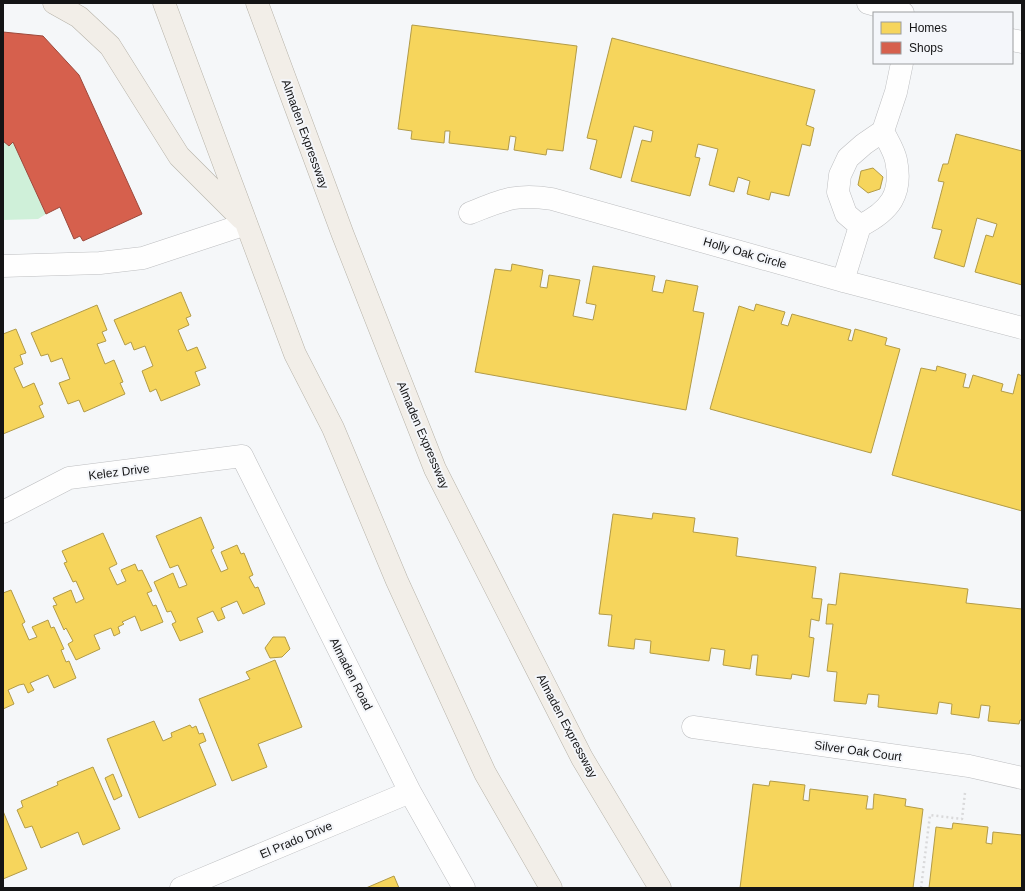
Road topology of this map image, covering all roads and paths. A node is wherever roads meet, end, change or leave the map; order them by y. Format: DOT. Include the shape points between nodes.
graph roads {
  1 [pos="54,3"];
  2 [pos="164,3"];
  3 [pos="257,3"];
  4 [pos="868,3"];
  5 [pos="900,12"];
  6 [pos="902,64"];
  7 [pos="883,132"];
  8 [pos="470,213"];
  9 [pos="246,224"];
  10 [pos="860,226"];
  11 [pos="3,266"];
  12 [pos="843,281"];
  13 [pos="1022,328"];
  14 [pos="242,456"];
  15 [pos="3,512"];
  16 [pos="693,727"];
  17 [pos="969,766"];
  18 [pos="1022,778"];
  19 [pos="410,792"];
  20 [pos="181,888"];
  21 [pos="464,888"];
  22 [pos="551,888"];
  23 [pos="660,888"];
  24 [pos="920,888"];
  1 -- 9 [label="main road" via="79,17 110,46 179,156"];
  2 -- 9 [label="main road"];
  3 -- 23 [label="main road, Almaden Expressway" via="353,262 435,469 582,758"];
  4 -- 5 [label="street"];
  6 -- 7 [label="street"];
  7 -- 10 [label="street" via="896,159 898,187 890,204 878,217"];
  7 -- 10 [label="street" via="848,158 840,175 838,192 846,214"];
  8 -- 12 [label="street, Holly Oak Circle" via="506,198 530,195 552,198"];
  9 -- 11 [label="street" via="143,258 100,264"];
  9 -- 22 [label="main road" via="296,354 333,428 396,581 485,773"];
  10 -- 12 [label="street"];
  12 -- 13 [label="street, Holly Oak Circle"];
  14 -- 15 [label="street, Kelez Drive" via="69,478"];
  14 -- 19 [label="street, Almaden Road"];
  16 -- 17 [label="street, Silver Oak Court"];
  17 -- 18 [label="street, Silver Oak Court"];
  17 -- 24 [label="path" via="962,819 930,815"];
  19 -- 20 [label="street, El Prado Drive"];
  19 -- 21 [label="street, Almaden Road"];
}
